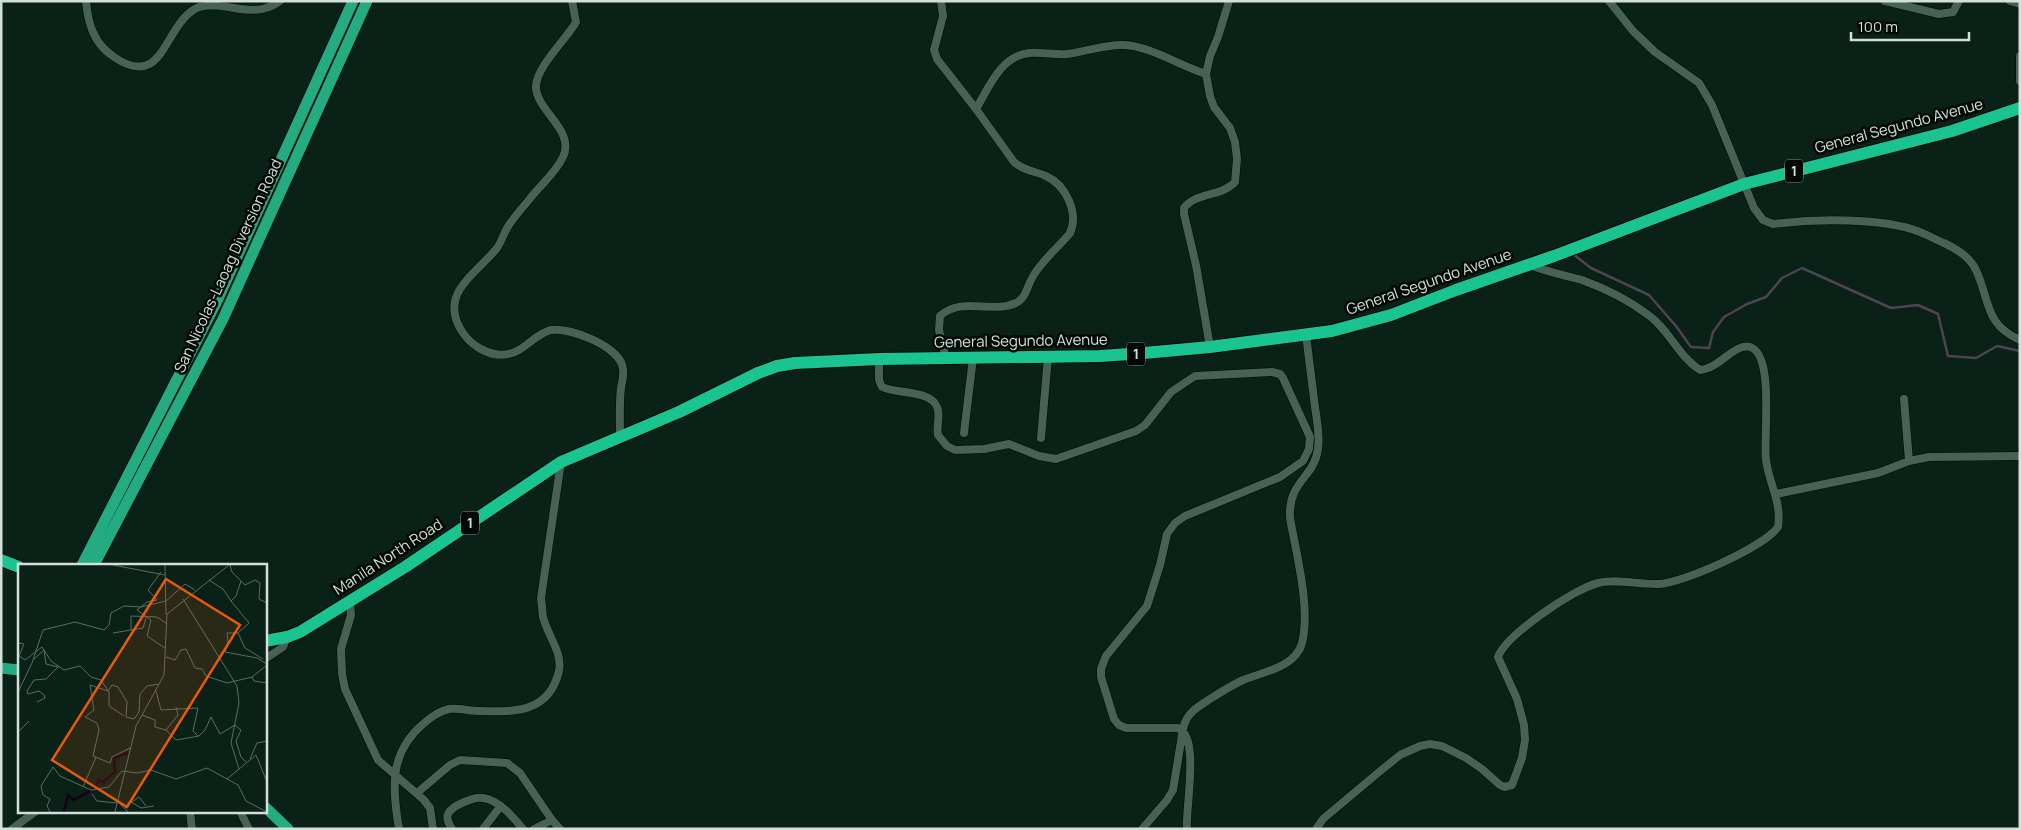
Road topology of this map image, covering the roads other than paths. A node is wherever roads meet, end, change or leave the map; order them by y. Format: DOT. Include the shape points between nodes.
graph roads {
  1 [pos="86,1"];
  2 [pos="280,1"];
  3 [pos="353,1"];
  4 [pos="367,1"];
  5 [pos="572,1"];
  6 [pos="941,1"];
  7 [pos="1229,1"];
  8 [pos="1609,1"];
  9 [pos="1885,1"];
  10 [pos="1959,1"];
  11 [pos="2010,1"];
  12 [pos="2020,4"];
  13 [pos="2020,56"];
  14 [pos="1206,74"];
  15 [pos="2020,81"];
  16 [pos="2020,108"];
  17 [pos="976,109"];
  18 [pos="1744,184"];
  19 [pos="1530,265"];
  20 [pos="1306,335"];
  21 [pos="2020,340"];
  22 [pos="1210,347"];
  23 [pos="1048,357"];
  24 [pos="973,358"];
  25 [pos="879,359"];
  26 [pos="946,359"];
  27 [pos="712,396"];
  28 [pos="1904,399"];
  29 [pos="964,433"];
  30 [pos="620,437"];
  31 [pos="1041,438"];
  32 [pos="2020,456"];
  33 [pos="1909,461"];
  34 [pos="561,462"];
  35 [pos="1776,494"];
  36 [pos="1,560"];
  37 [pos="83,564"];
  38 [pos="95,564"];
  39 [pos="18,567"];
  40 [pos="350,602"];
  41 [pos="288,638"];
  42 [pos="266,641"];
  43 [pos="266,658"];
  44 [pos="1,668"];
  45 [pos="18,670"];
  46 [pos="1183,729"];
  47 [pos="395,776"];
  48 [pos="417,793"];
  49 [pos="500,807"];
  50 [pos="266,808"];
  51 [pos="35,812"];
  52 [pos="190,812"];
  53 [pos="240,812"];
  54 [pos="552,820"];
  55 [pos="12,829"];
  56 [pos="192,829"];
  57 [pos="249,829"];
  58 [pos="288,829"];
  59 [pos="399,829"];
  60 [pos="433,829"];
  61 [pos="452,829"];
  62 [pos="483,829"];
  63 [pos="523,829"];
  64 [pos="534,829"];
  65 [pos="560,829"];
  66 [pos="1142,829"];
  67 [pos="1187,829"];
  68 [pos="1316,829"];
  1 -- 2 [label="street" via="94,37 123,63 137,67 149,65 156,59 184,19 198,7 218,4 259,10 268,9"];
  3 -- 37 [label="main road, San Nicolas-Laoag Diversion Road" via="217,301"];
  4 -- 38 [label="main road, San Nicolas-Laoag Diversion Road" via="223,319"];
  5 -- 30 [label="street" via="576,22 541,72 536,87 540,100 563,135 565,152 557,167 509,226 498,247 459,290 455,316 468,339 490,353 514,352 550,330 585,337 607,347 620,360 623,370"];
  6 -- 17 [label="street" via="943,16 934,54 940,66"];
  7 -- 14 [label="street"];
  8 -- 18 [label="street" via="1655,52 1699,83 1712,105"];
  9 -- 10 [label="street" via="1947,14 1953,12"];
  11 -- 12 [label="street"];
  13 -- 15 [label="street"];
  14 -- 17 [label="street" via="1125,45 1064,54 1027,54 1012,59 1000,70"];
  14 -- 22 [label="street" via="1214,107 1235,142 1237,159 1235,182 1230,188 1192,201 1184,208"];
  16 -- 18 [label="highway, General Segundo Avenue / 1" via="1942,134"];
  17 -- 26 [label="street" via="1014,162 1055,181 1063,190 1070,204 1073,226 1037,269 1018,302 1003,306 958,307 940,316 938,330"];
  18 -- 19 [label="highway, General Segundo Avenue / 1"];
  18 -- 21 [label="street" via="1754,208 1763,220 1773,224 1886,224 1919,232 1959,251 1976,268 1990,313 1998,327"];
  19 -- 20 [label="highway, General Segundo Avenue / 1" via="1382,318 1332,332"];
  19 -- 35 [label="street" via="1604,289 1648,314 1700,370 1714,366 1740,348 1746,346 1756,350 1766,384 1766,464"];
  20 -- 22 [label="highway, General Segundo Avenue / 1"];
  20 -- 46 [label="street" via="1319,436 1316,458 1294,490 1290,503 1303,597 1302,645 1298,653 1284,664 1243,680 1196,708"];
  22 -- 23 [label="highway, General Segundo Avenue / 1"];
  23 -- 24 [label="highway, General Segundo Avenue / 1"];
  23 -- 31 [label="street"];
  24 -- 26 [label="highway, General Segundo Avenue / 1"];
  24 -- 29 [label="street"];
  25 -- 26 [label="highway, General Segundo Avenue / 1"];
  25 -- 27 [label="highway, General Segundo Avenue / 1" via="777,366"];
  25 -- 46 [label="street" via="882,387 922,395 936,403 938,435 950,448 968,450 1010,444 1048,459 1065,457 1145,426 1171,392 1195,376 1280,374 1309,430 1307,454 1298,465 1280,477 1175,523 1167,534 1147,606 1106,656 1101,669 1108,702 1119,725 1126,728"];
  27 -- 30 [label="highway, Manila North Road / 1"];
  28 -- 33 [label="street"];
  30 -- 34 [label="highway, Manila North Road / 1"];
  32 -- 33 [label="street" via="1929,457"];
  33 -- 35 [label="street" via="1878,473"];
  34 -- 40 [label="highway, Manila North Road / 1"];
  34 -- 47 [label="street" via="541,598 543,616 559,658 559,670 552,688 540,702 522,710 441,711 414,731 406,742 397,758"];
  35 -- 68 [label="street" via="1778,527 1760,542 1719,564 1668,582 1609,582 1587,587 1544,612 1508,642 1498,657 1521,710 1525,740 1512,785 1500,785 1466,758 1442,746 1420,746 1400,755 1323,819"];
  36 -- 39 [label="highway"];
  40 -- 41 [label="highway, Manila North Road / 1"];
  40 -- 47 [label="street" via="351,615 341,649 343,682 373,752"];
  41 -- 42 [label="highway, Manila North Road / 1"];
  41 -- 43 [label="street" via="283,647"];
  44 -- 45 [label="main road"];
  46 -- 66 [label="street" via="1173,790"];
  46 -- 67 [label="street" via="1189,740 1190,758"];
  47 -- 48 [label="street"];
  47 -- 59 [label="street"];
  48 -- 54 [label="street" via="460,760 507,763 520,773"];
  48 -- 60 [label="street" via="430,808"];
  49 -- 61 [label="street" via="481,797 468,800 448,814"];
  49 -- 62 [label="street"];
  49 -- 63 [label="street" via="511,814"];
  50 -- 58 [label="main road"];
  51 -- 55 [label="street"];
  52 -- 56 [label="street"];
  53 -- 57 [label="street"];
  54 -- 64 [label="street"];
  54 -- 65 [label="street"];
}
